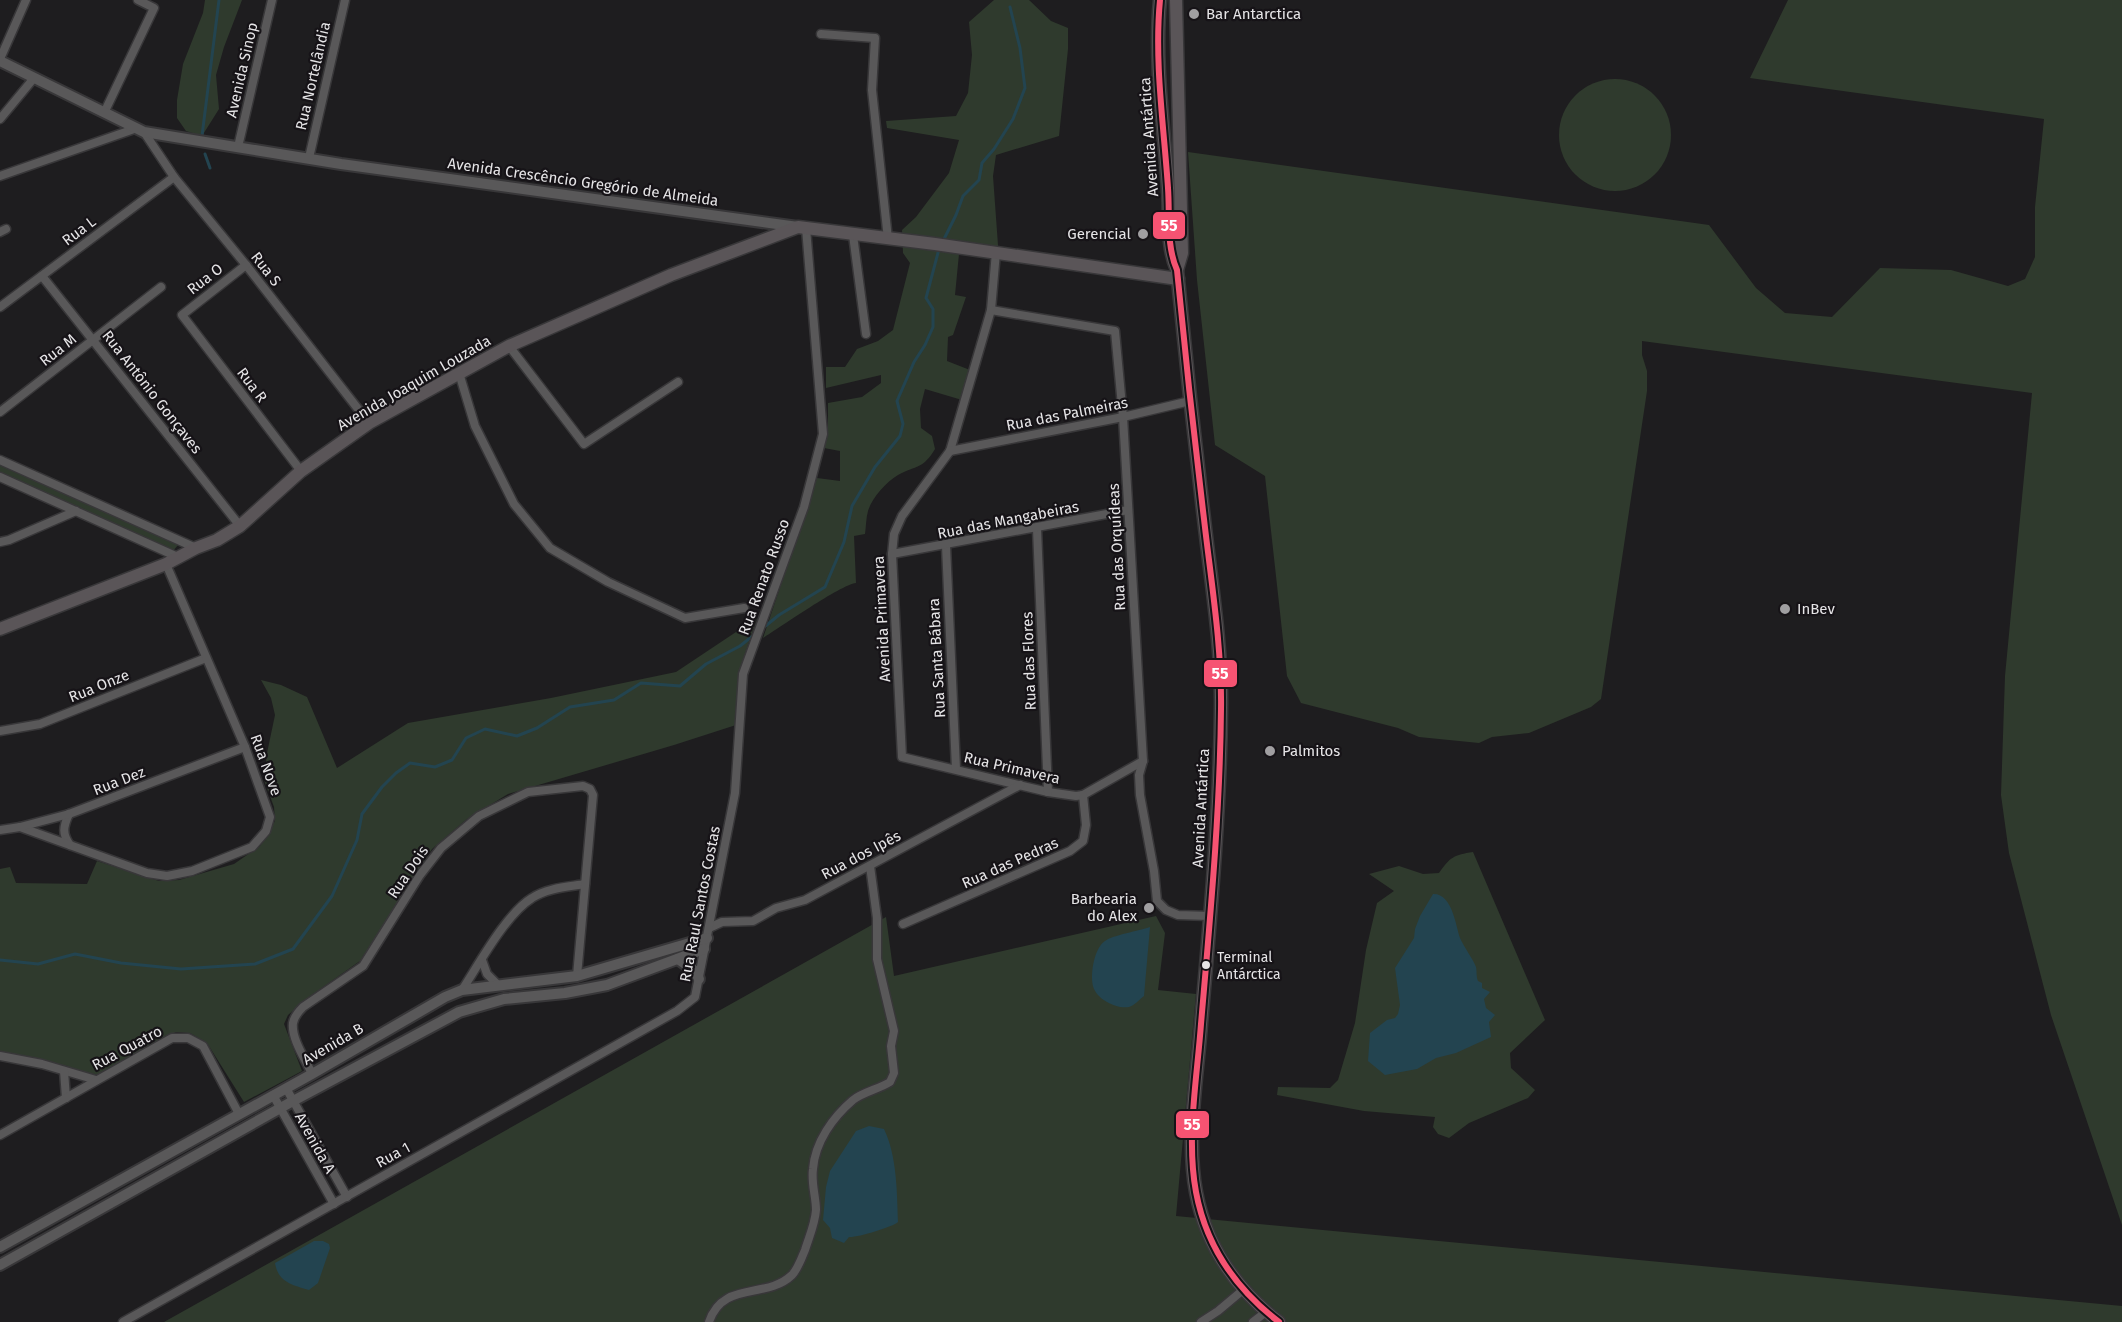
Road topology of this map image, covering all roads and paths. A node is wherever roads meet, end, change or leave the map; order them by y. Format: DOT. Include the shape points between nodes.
graph roads {
  1 [pos="26,0"];
  2 [pos="138,0"];
  3 [pos="272,0"];
  4 [pos="345,0"];
  5 [pos="1160,0"];
  6 [pos="1169,0"];
  7 [pos="1176,0"];
  8 [pos="821,34"];
  9 [pos="1176,36"];
  10 [pos="0,60"];
  11 [pos="34,78"];
  12 [pos="105,111"];
  13 [pos="0,119"];
  14 [pos="140,130"];
  15 [pos="238,147"];
  16 [pos="309,158"];
  17 [pos="0,176"];
  18 [pos="174,177"];
  19 [pos="802,228"];
  20 [pos="852,235"];
  21 [pos="888,239"];
  22 [pos="996,252"];
  23 [pos="246,265"];
  24 [pos="1178,274"];
  25 [pos="42,276"];
  26 [pos="161,287"];
  27 [pos="0,307"];
  28 [pos="990,310"];
  29 [pos="182,315"];
  30 [pos="866,334"];
  31 [pos="94,339"];
  32 [pos="509,346"];
  33 [pos="459,373"];
  34 [pos="678,382"];
  35 [pos="1190,401"];
  36 [pos="0,412"];
  37 [pos="1123,417"];
  38 [pos="369,423"];
  39 [pos="950,451"];
  40 [pos="0,460"];
  41 [pos="301,471"];
  42 [pos="0,477"];
  43 [pos="1128,510"];
  44 [pos="75,511"];
  45 [pos="240,526"];
  46 [pos="1037,529"];
  47 [pos="0,542"];
  48 [pos="946,546"];
  49 [pos="196,548"];
  50 [pos="891,554"];
  51 [pos="180,558"];
  52 [pos="166,564"];
  53 [pos="744,608"];
  54 [pos="0,628"];
  55 [pos="206,658"];
  56 [pos="0,731"];
  57 [pos="245,747"];
  58 [pos="902,757"];
  59 [pos="1143,761"];
  60 [pos="956,769"];
  61 [pos="1020,785"];
  62 [pos="1048,792"];
  63 [pos="735,793"];
  64 [pos="1083,795"];
  65 [pos="69,814"];
  66 [pos="20,827"];
  67 [pos="0,830"];
  68 [pos="70,846"];
  69 [pos="870,866"];
  70 [pos="585,884"];
  71 [pos="1210,916"];
  72 [pos="903,924"];
  73 [pos="708,933"];
  74 [pos="704,949"];
  75 [pos="678,959"];
  76 [pos="482,960"];
  77 [pos="577,976"];
  78 [pos="699,979"];
  79 [pos="498,985"];
  80 [pos="462,990"];
  81 [pos="676,1011"];
  82 [pos="0,1056"];
  83 [pos="64,1071"];
  84 [pos="312,1074"];
  85 [pos="96,1080"];
  86 [pos="286,1088"];
  87 [pos="273,1095"];
  88 [pos="66,1098"];
  89 [pos="293,1101"];
  90 [pos="280,1108"];
  91 [pos="239,1114"];
  92 [pos="0,1135"];
  93 [pos="347,1197"];
  94 [pos="334,1204"];
  95 [pos="0,1247"];
  96 [pos="0,1265"];
  97 [pos="1243,1290"];
  98 [pos="1266,1312"];
  99 [pos="123,1322"];
  100 [pos="709,1322"];
  101 [pos="1201,1322"];
  102 [pos="1253,1322"];
  103 [pos="1279,1322"];
  1 -- 10 [label="street"];
  2 -- 12 [label="street" via="154,8"];
  3 -- 15 [label="street, Avenida Sinop"];
  4 -- 16 [label="street, Rua Nortelândia"];
  5 -- 24 [label="main road, Avenida Antártica" via="1159,63 1170,255"];
  6 -- 9 [label="main road"];
  7 -- 9 [label="main road, Avenida Antártica"];
  8 -- 21 [label="street" via="875,38 872,90"];
  9 -- 24 [label="main road, Avenida Antártica" via="1182,254"];
  10 -- 11 [label="street, Avenida Crescêncio Gregório de Almeida"];
  11 -- 12 [label="street, Avenida Crescêncio Gregório de Almeida"];
  11 -- 13 [label="street"];
  12 -- 14 [label="street, Avenida Crescêncio Gregório de Almeida"];
  14 -- 15 [label="street, Avenida Crescêncio Gregório de Almeida"];
  14 -- 17 [label="street"];
  14 -- 18 [label="street, Rua S"];
  15 -- 16 [label="street, Avenida Crescêncio Gregório de Almeida"];
  16 -- 19 [label="street, Avenida Crescêncio Gregório de Almeida"];
  18 -- 23 [label="street, Rua S"];
  18 -- 25 [label="street, Rua L"];
  19 -- 20 [label="main road, Avenida Crescêncio Gregório de Almeida"];
  19 -- 32 [label="main road, Avenida Joaquim Louzada" via="670,275"];
  19 -- 63 [label="street, Rua Renato Russo" via="823,434 804,507 744,674"];
  20 -- 21 [label="main road, Avenida Crescêncio Gregório de Almeida"];
  20 -- 30 [label="street"];
  21 -- 22 [label="main road, Avenida Crescêncio Gregório de Almeida"];
  22 -- 24 [label="main road, Avenida Crescêncio Gregório de Almeida"];
  22 -- 28 [label="street, Avenida Primavera"];
  23 -- 29 [label="street, Rua O"];
  23 -- 38 [label="street, Rua S"];
  24 -- 35 [label="main road, Avenida Antártica"];
  25 -- 27 [label="street, Rua L"];
  25 -- 31 [label="street, Rua Antônio Gonçaves"];
  26 -- 31 [label="street, Rua M"];
  28 -- 37 [label="street, Rua das Orquídeas" via="1115,331"];
  28 -- 39 [label="street, Avenida Primavera"];
  29 -- 41 [label="street, Rua R"];
  31 -- 36 [label="street, Rua M"];
  31 -- 45 [label="street, Rua Antônio Gonçaves"];
  32 -- 33 [label="main road, Avenida Joaquim Louzada"];
  32 -- 34 [label="street" via="584,444"];
  33 -- 38 [label="main road, Avenida Joaquim Louzada"];
  33 -- 53 [label="street" via="475,426 514,504 550,548 608,582 685,618"];
  35 -- 37 [label="street, Rua das Palmeiras"];
  35 -- 71 [label="main road, Avenida Antártica" via="1221,693"];
  37 -- 39 [label="street, Rua das Palmeiras"];
  37 -- 43 [label="street, Rua das Orquídeas"];
  38 -- 41 [label="main road, Avenida Joaquim Louzada"];
  39 -- 50 [label="street, Avenida Primavera" via="902,516"];
  40 -- 49 [label="street"];
  41 -- 45 [label="main road, Avenida Joaquim Louzada"];
  42 -- 44 [label="street"];
  43 -- 46 [label="street, Rua das Mangabeiras"];
  43 -- 59 [label="street, Rua das Orquídeas"];
  44 -- 47 [label="street"];
  44 -- 51 [label="street"];
  45 -- 49 [label="main road, Avenida Joaquim Louzada"];
  46 -- 48 [label="street, Rua das Mangabeiras"];
  46 -- 62 [label="street, Rua das Flores"];
  48 -- 50 [label="street, Rua das Mangabeiras"];
  48 -- 60 [label="street, Rua Santa Bábara"];
  49 -- 51 [label="main road, Avenida Joaquim Louzada"];
  50 -- 58 [label="street, Avenida Primavera"];
  51 -- 52 [label="main road, Avenida Joaquim Louzada"];
  52 -- 54 [label="main road, Avenida Joaquim Louzada"];
  52 -- 55 [label="street, Rua Nove"];
  55 -- 56 [label="street, Rua Onze" via="40,724"];
  55 -- 57 [label="street, Rua Nove"];
  57 -- 65 [label="street, Rua Dez"];
  57 -- 68 [label="street, Rua Nove" via="270,817 266,831 252,847 192,871 167,876 147,873"];
  58 -- 60 [label="street, Rua Primavera"];
  59 -- 64 [label="street"];
  59 -- 71 [label="street, Rua das Orquídeas" via="1140,795 1157,901 1178,915"];
  60 -- 61 [label="street, Rua Primavera"];
  61 -- 62 [label="street, Rua Primavera"];
  61 -- 69 [label="street, Rua dos Ipês"];
  62 -- 64 [label="street, Rua Primavera"];
  63 -- 73 [label="street, Rua Raul Santos Costas"];
  64 -- 72 [label="street, Rua das Pedras" via="1083,841 1070,851"];
  65 -- 66 [label="street, Rua Dez"];
  65 -- 68 [label="street" via="63,830"];
  66 -- 67 [label="street, Rua Dez"];
  66 -- 68 [label="street, Rua Nove"];
  69 -- 73 [label="street, Rua dos Ipês" via="760,919 722,922"];
  69 -- 100 [label="street" via="877,918 877,959 894,1031 894,1073 890,1082 855,1098 835,1118 817,1147 813,1226 793,1274 774,1285 728,1297 718,1304"];
  70 -- 76 [label="street" via="531,898 511,916"];
  70 -- 77 [label="street, Rua Dois"];
  70 -- 84 [label="street, Rua Dois" via="593,795 590,789 583,786 528,792 479,816 441,848 427,866 363,966 297,1014 294,1034"];
  71 -- 97 [label="main road, Avenida Antártica" via="1192,1157 1196,1191 1209,1238"];
  73 -- 74 [label="street, Rua Raul Santos Costas"];
  73 -- 77 [label="street, Avenida B"];
  74 -- 75 [label="street, Avenida B"];
  74 -- 78 [label="street, Rua Raul Santos Costas"];
  75 -- 78 [label="street" via="695,970"];
  75 -- 89 [label="street, Avenida B" via="607,985 504,999 459,1012"];
  76 -- 79 [label="street" via="487,974"];
  76 -- 80 [label="street"];
  77 -- 79 [label="street, Avenida B"];
  78 -- 81 [label="street, Rua Raul Santos Costas" via="695,997"];
  79 -- 80 [label="street, Avenida B"];
  80 -- 84 [label="street, Avenida B"];
  81 -- 93 [label="street, Rua 1"];
  82 -- 83 [label="street"];
  83 -- 85 [label="street"];
  83 -- 88 [label="street"];
  84 -- 86 [label="street, Avenida B"];
  85 -- 88 [label="street, Rua Quatro"];
  85 -- 91 [label="street, Rua Quatro" via="172,1038 188,1038 203,1046"];
  86 -- 87 [label="street, Avenida B"];
  86 -- 89 [label="street, Avenida A"];
  87 -- 90 [label="street, Avenida A"];
  87 -- 91 [label="street, Avenida B"];
  88 -- 92 [label="street, Rua Quatro"];
  89 -- 90 [label="street, Avenida B"];
  89 -- 93 [label="street, Avenida A"];
  90 -- 94 [label="street, Avenida A"];
  90 -- 96 [label="street, Avenida B"];
  91 -- 95 [label="street, Avenida B"];
  93 -- 94 [label="street, Rua 1"];
  94 -- 99 [label="street, Rua 1"];
  97 -- 98 [label="main road, Avenida Antártica"];
  97 -- 101 [label="street"];
  98 -- 102 [label="street"];
  98 -- 103 [label="main road, Avenida Antártica"];
}
